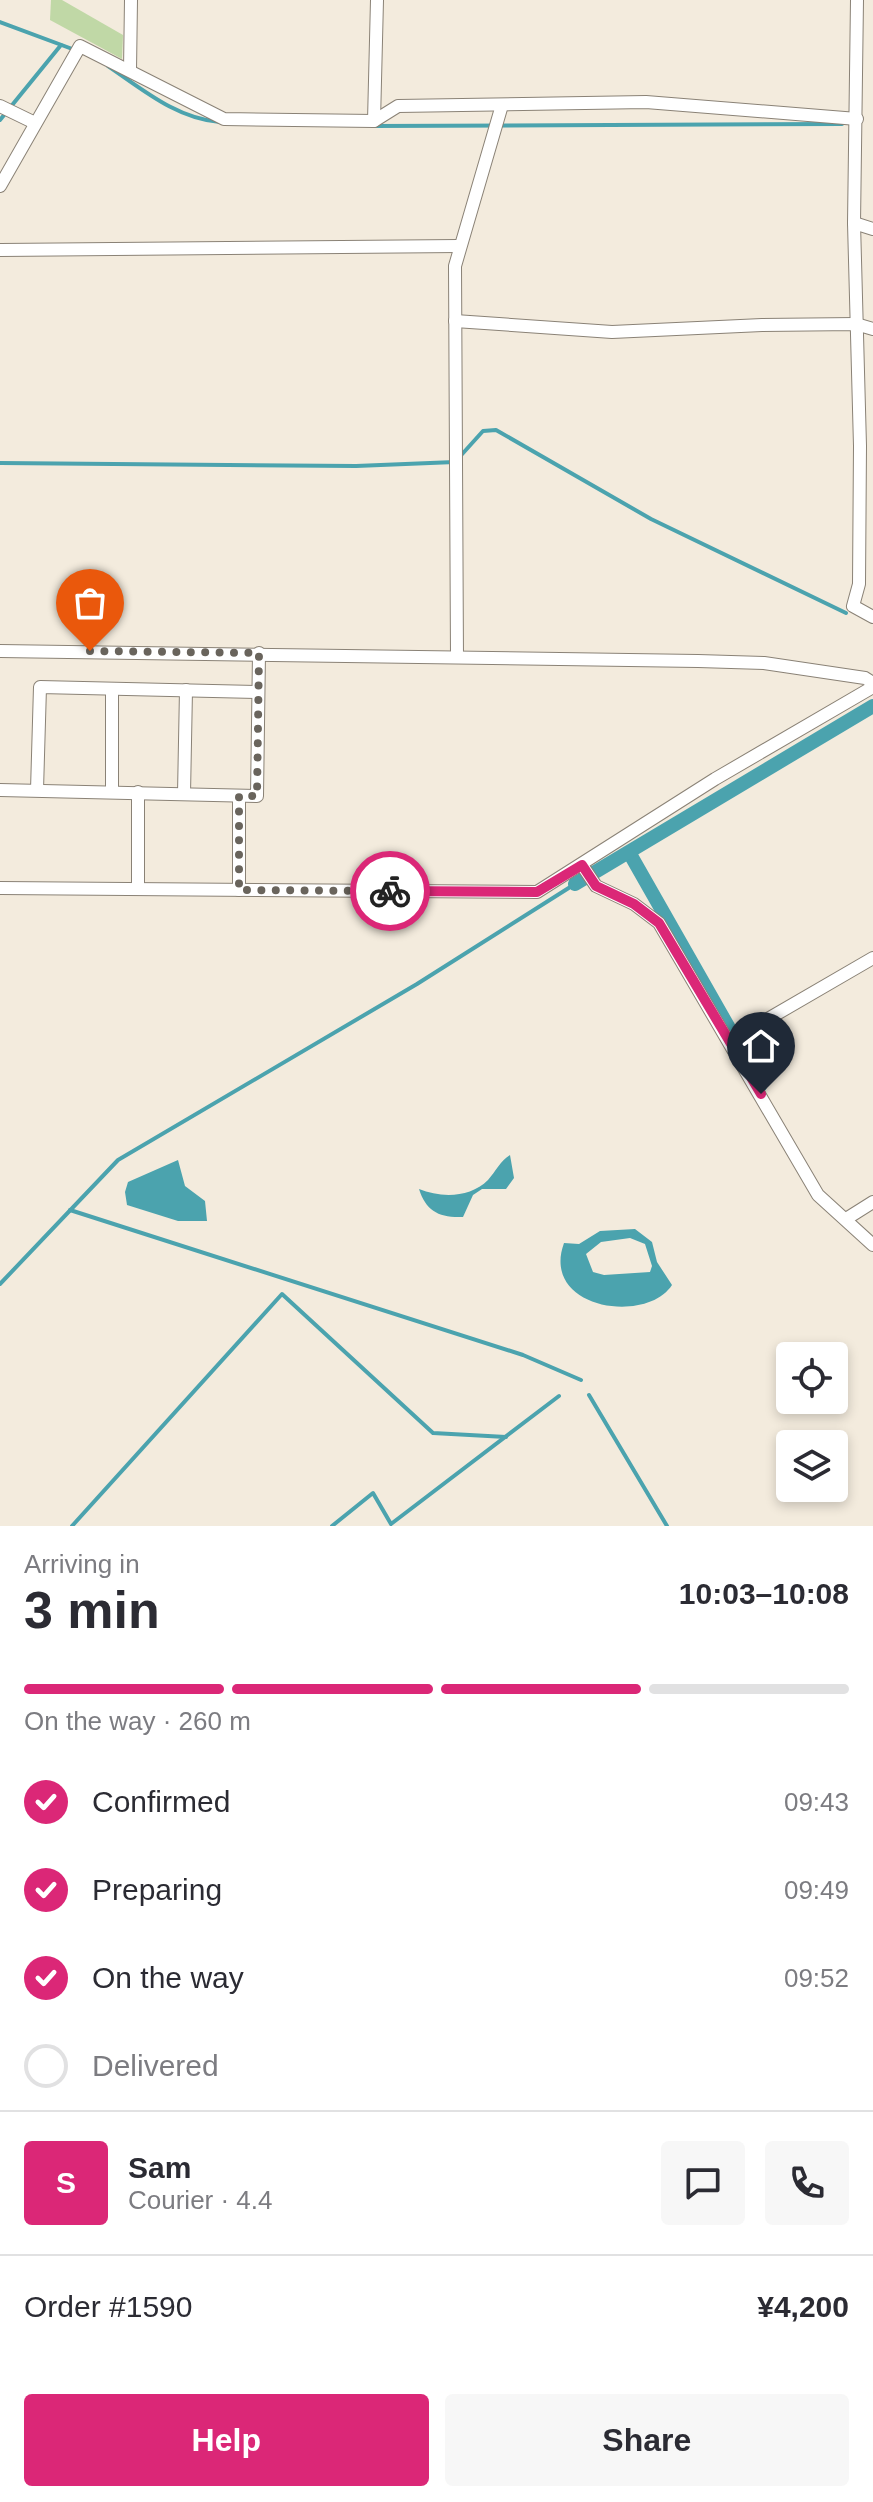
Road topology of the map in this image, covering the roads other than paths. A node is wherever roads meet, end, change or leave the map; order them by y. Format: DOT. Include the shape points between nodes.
graph roads {
  1 [pos="131,0"];
  2 [pos="377,0"];
  3 [pos="857,0"];
  4 [pos="130,70"];
  5 [pos="502,105"];
  6 [pos="0,106"];
  7 [pos="857,119"];
  8 [pos="374,121"];
  9 [pos="35,123"];
  10 [pos="0,186"];
  11 [pos="854,223"];
  12 [pos="873,229"];
  13 [pos="459,246"];
  14 [pos="0,250"];
  15 [pos="455,321"];
  16 [pos="856,324"];
  17 [pos="873,329"];
  18 [pos="873,617"];
  19 [pos="0,651"];
  20 [pos="259,653"];
  21 [pos="457,657"];
  22 [pos="873,685"];
  23 [pos="112,689"];
  24 [pos="186,690"];
  25 [pos="257,692"];
  26 [pos="0,790"];
  27 [pos="37,790"];
  28 [pos="112,791"];
  29 [pos="138,792"];
  30 [pos="184,794"];
  31 [pos="239,796"];
  32 [pos="582,865"];
  33 [pos="0,888"];
  34 [pos="138,889"];
  35 [pos="239,890"];
  36 [pos="873,958"];
  37 [pos="730,1041"];
  38 [pos="873,1202"];
  39 [pos="846,1219"];
  40 [pos="873,1245"];
  1 -- 4 [label="street"];
  2 -- 8 [label="street"];
  3 -- 7 [label="street"];
  4 -- 8 [label="street" via="224,119"];
  4 -- 9 [label="street" via="80,46"];
  5 -- 7 [label="street" via="646,102"];
  5 -- 8 [label="street" via="398,106"];
  5 -- 13 [label="street"];
  6 -- 9 [label="street"];
  7 -- 11 [label="street"];
  9 -- 10 [label="street"];
  11 -- 12 [label="street"];
  11 -- 16 [label="street"];
  13 -- 14 [label="street"];
  13 -- 15 [label="street"];
  15 -- 16 [label="street" via="612,332"];
  15 -- 21 [label="street"];
  16 -- 17 [label="street"];
  16 -- 18 [label="street" via="859,584 853,606"];
  19 -- 20 [label="street"];
  20 -- 21 [label="street"];
  20 -- 25 [label="street"];
  21 -- 22 [label="street" via="764,663 865,678"];
  22 -- 32 [label="street"];
  23 -- 24 [label="street"];
  23 -- 27 [label="street" via="40,687"];
  23 -- 28 [label="street"];
  24 -- 25 [label="street"];
  24 -- 30 [label="street"];
  25 -- 31 [label="street" via="257,796"];
  26 -- 27 [label="street"];
  27 -- 28 [label="street"];
  28 -- 29 [label="street"];
  29 -- 30 [label="street"];
  29 -- 34 [label="street"];
  30 -- 31 [label="street"];
  31 -- 35 [label="street"];
  32 -- 35 [label="street" via="537,892"];
  32 -- 37 [label="street" via="596,886 659,923"];
  33 -- 34 [label="street"];
  34 -- 35 [label="street"];
  36 -- 37 [label="street"];
  37 -- 39 [label="street" via="818,1195"];
  38 -- 39 [label="street"];
  39 -- 40 [label="street"];
}
